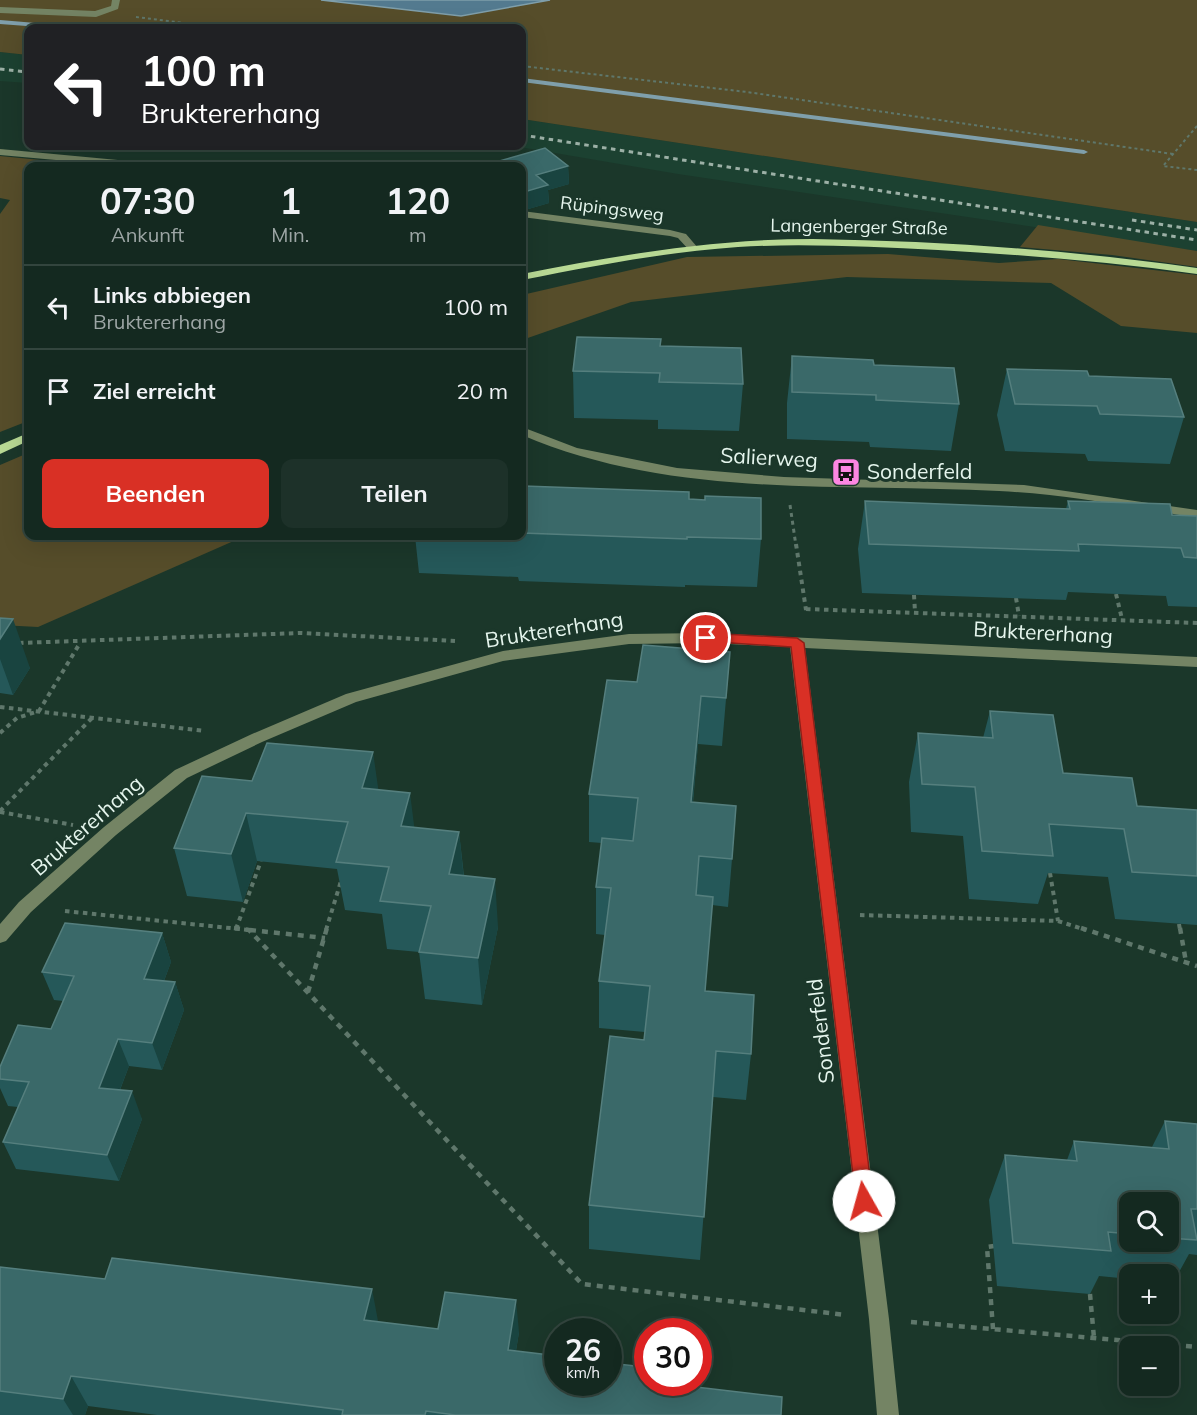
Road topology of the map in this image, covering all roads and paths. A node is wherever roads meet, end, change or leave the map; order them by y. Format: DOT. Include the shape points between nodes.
graph roads {
  1 [pos="116,0"];
  2 [pos="0,10"];
  3 [pos="106,10"];
  4 [pos="192,24"];
  5 [pos="526,66"];
  6 [pos="1197,126"];
  7 [pos="0,152"];
  8 [pos="1173,154"];
  9 [pos="107,162"];
  10 [pos="1197,170"];
  11 [pos="526,215"];
  12 [pos="693,248"];
  13 [pos="1197,271"];
  14 [pos="526,276"];
  15 [pos="526,433"];
  16 [pos="24,439"];
  17 [pos="0,450"];
  18 [pos="789,504"];
  19 [pos="1197,514"];
  20 [pos="1116,594"];
  21 [pos="914,595"];
  22 [pos="1016,598"];
  23 [pos="806,609"];
  24 [pos="915,612"];
  25 [pos="1019,616"];
  26 [pos="1122,620"];
  27 [pos="1197,623"];
  28 [pos="12,643"];
  29 [pos="80,643"];
  30 [pos="804,643"];
  31 [pos="503,656"];
  32 [pos="1197,662"];
  33 [pos="0,706"];
  34 [pos="39,711"];
  35 [pos="93,718"];
  36 [pos="0,733"];
  37 [pos="257,738"];
  38 [pos="0,811"];
  39 [pos="110,831"];
  40 [pos="261,861"];
  41 [pos="345,870"];
  42 [pos="1050,873"];
  43 [pos="25,907"];
  44 [pos="830,914"];
  45 [pos="1059,921"];
  46 [pos="1179,924"];
  47 [pos="236,929"];
  48 [pos="249,930"];
  49 [pos="0,936"];
  50 [pos="324,938"];
  51 [pos="1187,962"];
  52 [pos="1197,966"];
  53 [pos="308,993"];
  54 [pos="994,1246"];
  55 [pos="1090,1294"];
  56 [pos="879,1319"];
  57 [pos="993,1329"];
  58 [pos="1094,1338"];
  59 [pos="1197,1347"];
  60 [pos="888,1415"];
  1 -- 3 [label="street" via="115,7"];
  2 -- 3 [label="street" via="96,14"];
  3 -- 4 [label="path"];
  5 -- 8 [label="path" via="747,92"];
  6 -- 8 [label="path"];
  7 -- 9 [label="street"];
  8 -- 10 [label="path" via="1163,166"];
  11 -- 12 [label="street, Rüpingsweg" via="670,233 681,236"];
  12 -- 13 [label="main road, Langenberger Straße" via="792,242 898,245 1058,253"];
  12 -- 14 [label="main road, Langenberger Straße" via="620,257"];
  15 -- 19 [label="street, Salierweg" via="572,451 667,470 1087,495"];
  16 -- 17 [label="main road"];
  18 -- 23 [label="path"];
  20 -- 26 [label="path"];
  21 -- 24 [label="path"];
  22 -- 25 [label="path"];
  23 -- 24 [label="path"];
  23 -- 30 [label="path"];
  24 -- 25 [label="path"];
  25 -- 26 [label="path"];
  26 -- 27 [label="path"];
  28 -- 29 [label="path"];
  29 -- 31 [label="path" via="300,633 445,639"];
  29 -- 34 [label="path"];
  30 -- 31 [label="street, Bruktererhang" via="629,639"];
  30 -- 32 [label="street, Bruktererhang"];
  30 -- 44 [label="street, Sonderfeld"];
  31 -- 37 [label="street, Bruktererhang" via="351,698"];
  33 -- 34 [label="path"];
  34 -- 35 [label="path"];
  34 -- 36 [label="path" via="18,716"];
  35 -- 37 [label="path"];
  35 -- 38 [label="path"];
  37 -- 39 [label="street, Bruktererhang" via="181,774"];
  38 -- 39 [label="path"];
  39 -- 43 [label="street, Bruktererhang"];
  40 -- 47 [label="path"];
  41 -- 50 [label="path"];
  42 -- 45 [label="path"];
  43 -- 47 [label="path"];
  43 -- 49 [label="street, Bruktererhang"];
  44 -- 45 [label="path"];
  44 -- 56 [label="street, Sonderfeld"];
  45 -- 51 [label="path"];
  46 -- 51 [label="path"];
  47 -- 48 [label="path"];
  48 -- 50 [label="path"];
  48 -- 53 [label="path"];
  50 -- 53 [label="path"];
  51 -- 52 [label="path"];
  53 -- 56 [label="path" via="582,1284"];
  54 -- 57 [label="path" via="987,1247"];
  55 -- 58 [label="path"];
  56 -- 57 [label="path"];
  56 -- 60 [label="street, Sonderfeld"];
  57 -- 58 [label="path"];
  58 -- 59 [label="path"];
}
